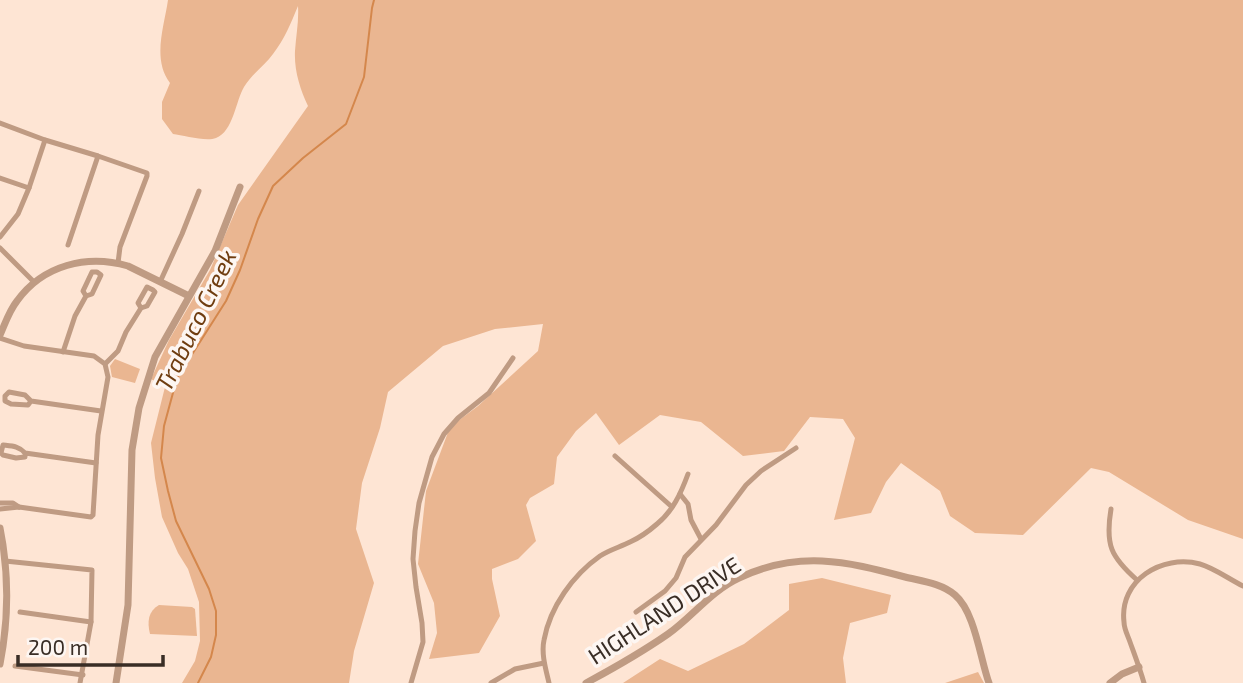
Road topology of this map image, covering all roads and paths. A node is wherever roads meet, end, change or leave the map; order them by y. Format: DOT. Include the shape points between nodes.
graph roads {
  1 [pos="0,123"];
  2 [pos="45,140"];
  3 [pos="98,156"];
  4 [pos="0,178"];
  5 [pos="240,187"];
  6 [pos="29,188"];
  7 [pos="199,191"];
  8 [pos="0,237"];
  9 [pos="68,245"];
  10 [pos="0,248"];
  11 [pos="118,263"];
  12 [pos="34,282"];
  13 [pos="160,282"];
  14 [pos="86,296"];
  15 [pos="189,296"];
  16 [pos="141,308"];
  17 [pos="0,337"];
  18 [pos="64,352"];
  19 [pos="513,358"];
  20 [pos="105,364"];
  21 [pos="30,401"];
  22 [pos="102,411"];
  23 [pos="796,448"];
  24 [pos="25,453"];
  25 [pos="615,456"];
  26 [pos="96,463"];
  27 [pos="688,474"];
  28 [pos="680,494"];
  29 [pos="0,503"];
  30 [pos="19,506"];
  31 [pos="672,507"];
  32 [pos="0,509"];
  33 [pos="1111,509"];
  34 [pos="0,528"];
  35 [pos="701,539"];
  36 [pos="1,543"];
  37 [pos="5,561"];
  38 [pos="1138,580"];
  39 [pos="1243,586"];
  40 [pos="20,612"];
  41 [pos="636,612"];
  42 [pos="91,622"];
  43 [pos="544,663"];
  44 [pos="0,664"];
  45 [pos="15,666"];
  46 [pos="1139,667"];
  47 [pos="83,675"];
  48 [pos="80,683"];
  49 [pos="116,683"];
  50 [pos="411,683"];
  51 [pos="491,683"];
  52 [pos="549,683"];
  53 [pos="586,683"];
  54 [pos="989,683"];
  55 [pos="1110,683"];
  56 [pos="1144,683"];
  1 -- 2 [label="street"];
  2 -- 3 [label="street"];
  2 -- 6 [label="street"];
  3 -- 9 [label="street"];
  3 -- 11 [label="street" via="147,173"];
  4 -- 6 [label="street"];
  5 -- 15 [label="street" via="215,251"];
  6 -- 8 [label="street" via="18,214"];
  7 -- 13 [label="street"];
  10 -- 12 [label="street"];
  11 -- 12 [label="street" via="71,263"];
  11 -- 13 [label="street"];
  12 -- 17 [label="street" via="15,303"];
  13 -- 15 [label="street"];
  14 -- 18 [label="street"];
  15 -- 49 [label="street" via="155,357 134,429 128,605"];
  16 -- 20 [label="street" via="118,351"];
  17 -- 18 [label="street"];
  18 -- 20 [label="street" via="94,356"];
  19 -- 50 [label="street" via="489,393 444,434 432,457 415,531 413,559 423,642"];
  20 -- 22 [label="street" via="108,377"];
  21 -- 22 [label="street"];
  22 -- 26 [label="street"];
  23 -- 35 [label="street" via="746,485"];
  24 -- 26 [label="street"];
  25 -- 31 [label="street"];
  26 -- 30 [label="street" via="91,517"];
  27 -- 28 [label="street"];
  28 -- 31 [label="street"];
  28 -- 35 [label="street"];
  29 -- 30 [label="street"];
  30 -- 32 [label="street"];
  31 -- 43 [label="street" via="658,524 602,555 576,577 550,622 543,642"];
  33 -- 38 [label="street" via="1112,551"];
  34 -- 36 [label="street"];
  35 -- 41 [label="street" via="665,591"];
  36 -- 37 [label="street"];
  37 -- 42 [label="street" via="90,569"];
  37 -- 44 [label="street" via="7,616"];
  38 -- 39 [label="street" via="1168,562 1191,562"];
  38 -- 46 [label="street" via="1124,605 1124,623"];
  40 -- 42 [label="street"];
  42 -- 47 [label="street"];
  43 -- 51 [label="street" via="515,670"];
  43 -- 52 [label="street"];
  45 -- 47 [label="street"];
  46 -- 55 [label="street"];
  46 -- 56 [label="street"];
  47 -- 48 [label="street"];
  53 -- 54 [label="street, HIGHLAND DRIVE" via="668,634 738,578 772,566 816,560 864,566 942,587 955,595 968,611"];
}
